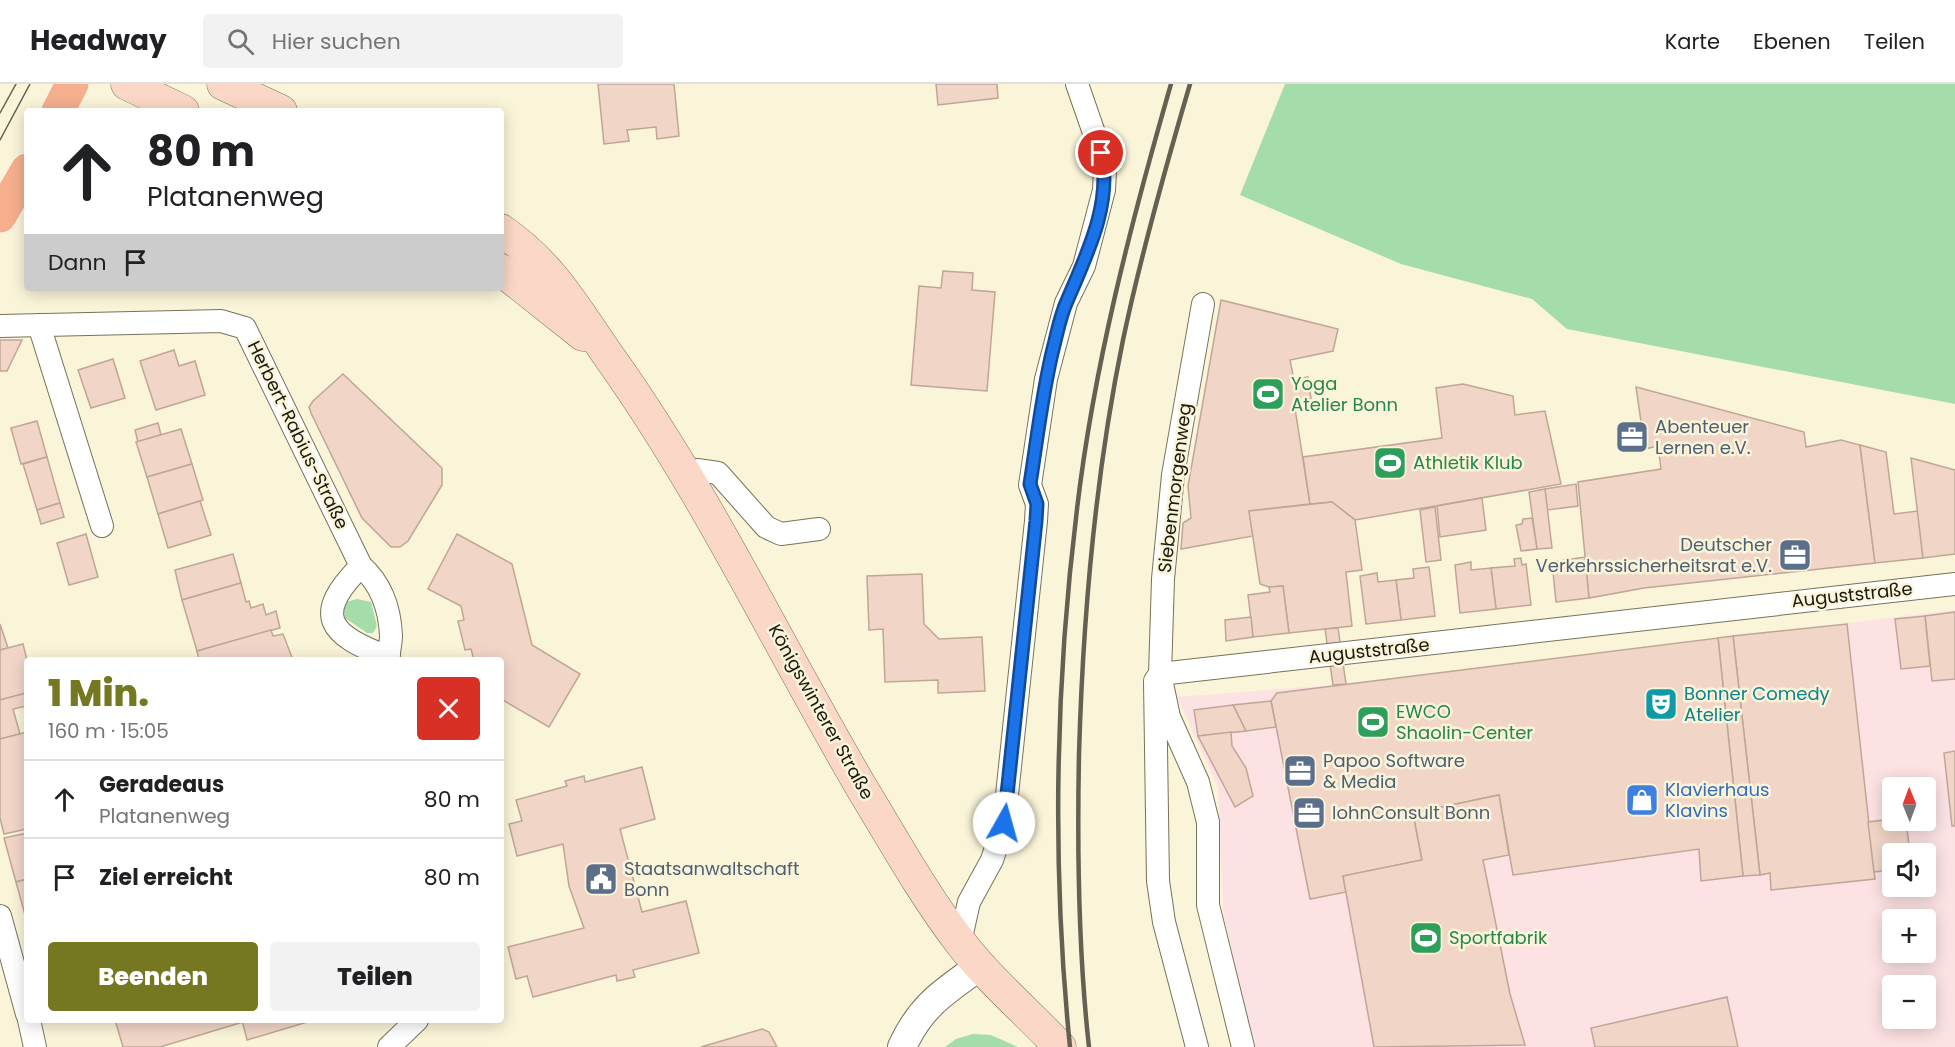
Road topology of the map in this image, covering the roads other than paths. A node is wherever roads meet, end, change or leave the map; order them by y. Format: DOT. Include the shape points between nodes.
graph roads {
  1 [pos="72,84"];
  2 [pos="127,84"];
  3 [pos="223,84"];
  4 [pos="1077,84"];
  5 [pos="60,108"];
  6 [pos="176,108"];
  7 [pos="275,108"];
  8 [pos="24,175"];
  9 [pos="0,216"];
  10 [pos="504,232"];
  11 [pos="504,272"];
  12 [pos="1203,304"];
  13 [pos="39,325"];
  14 [pos="0,326"];
  15 [pos="610,357"];
  16 [pos="687,476"];
  17 [pos="102,526"];
  18 [pos="819,529"];
  19 [pos="361,566"];
  20 [pos="1955,584"];
  21 [pos="386,657"];
  22 [pos="388,657"];
  23 [pos="1160,674"];
  24 [pos="0,916"];
  25 [pos="960,942"];
  26 [pos="980,966"];
  27 [pos="24,1003"];
  28 [pos="30,1023"];
  29 [pos="414,1023"];
  30 [pos="35,1047"];
  31 [pos="389,1047"];
  32 [pos="902,1047"];
  33 [pos="1060,1047"];
  34 [pos="1197,1047"];
  35 [pos="1243,1047"];
  1 -- 5 [label="main road"];
  2 -- 6 [label="main road"];
  3 -- 7 [label="main road"];
  4 -- 25 [label="street" via="1101,153 1104,190 1084,266 1066,303 1053,350 1030,484 1037,504 1036,521 1004,823 992,860 969,902"];
  8 -- 9 [label="main road"];
  10 -- 15 [label="main road, Königswinterer Straße" via="529,249 558,282"];
  11 -- 15 [label="main road, Königswinterer Straße"];
  12 -- 23 [label="street, Siebenmorgenweg" via="1173,475 1163,579"];
  13 -- 14 [label="street, Herbert-Rabius-Straße"];
  13 -- 17 [label="street"];
  13 -- 19 [label="street, Herbert-Rabius-Straße" via="221,321 245,328"];
  15 -- 16 [label="main road, Königswinterer Straße"];
  16 -- 18 [label="street" via="697,470 718,472 766,527 781,534"];
  16 -- 25 [label="main road, Königswinterer Straße" via="863,789"];
  19 -- 21 [label="street, Herbert-Rabius-Straße" via="336,593 331,607 334,621 343,635"];
  19 -- 22 [label="street, Herbert-Rabius-Straße" via="373,577 389,615"];
  20 -- 23 [label="street, Auguststraße"];
  23 -- 34 [label="street" via="1155,681 1158,881 1164,922"];
  23 -- 35 [label="street" via="1169,717 1198,782 1208,822 1208,905"];
  24 -- 27 [label="street"];
  25 -- 26 [label="main road, Königswinterer Straße"];
  26 -- 32 [label="street" via="928,1005 912,1025"];
  26 -- 33 [label="main road, Königswinterer Straße"];
  28 -- 30 [label="street"];
  29 -- 31 [label="street"];
}
